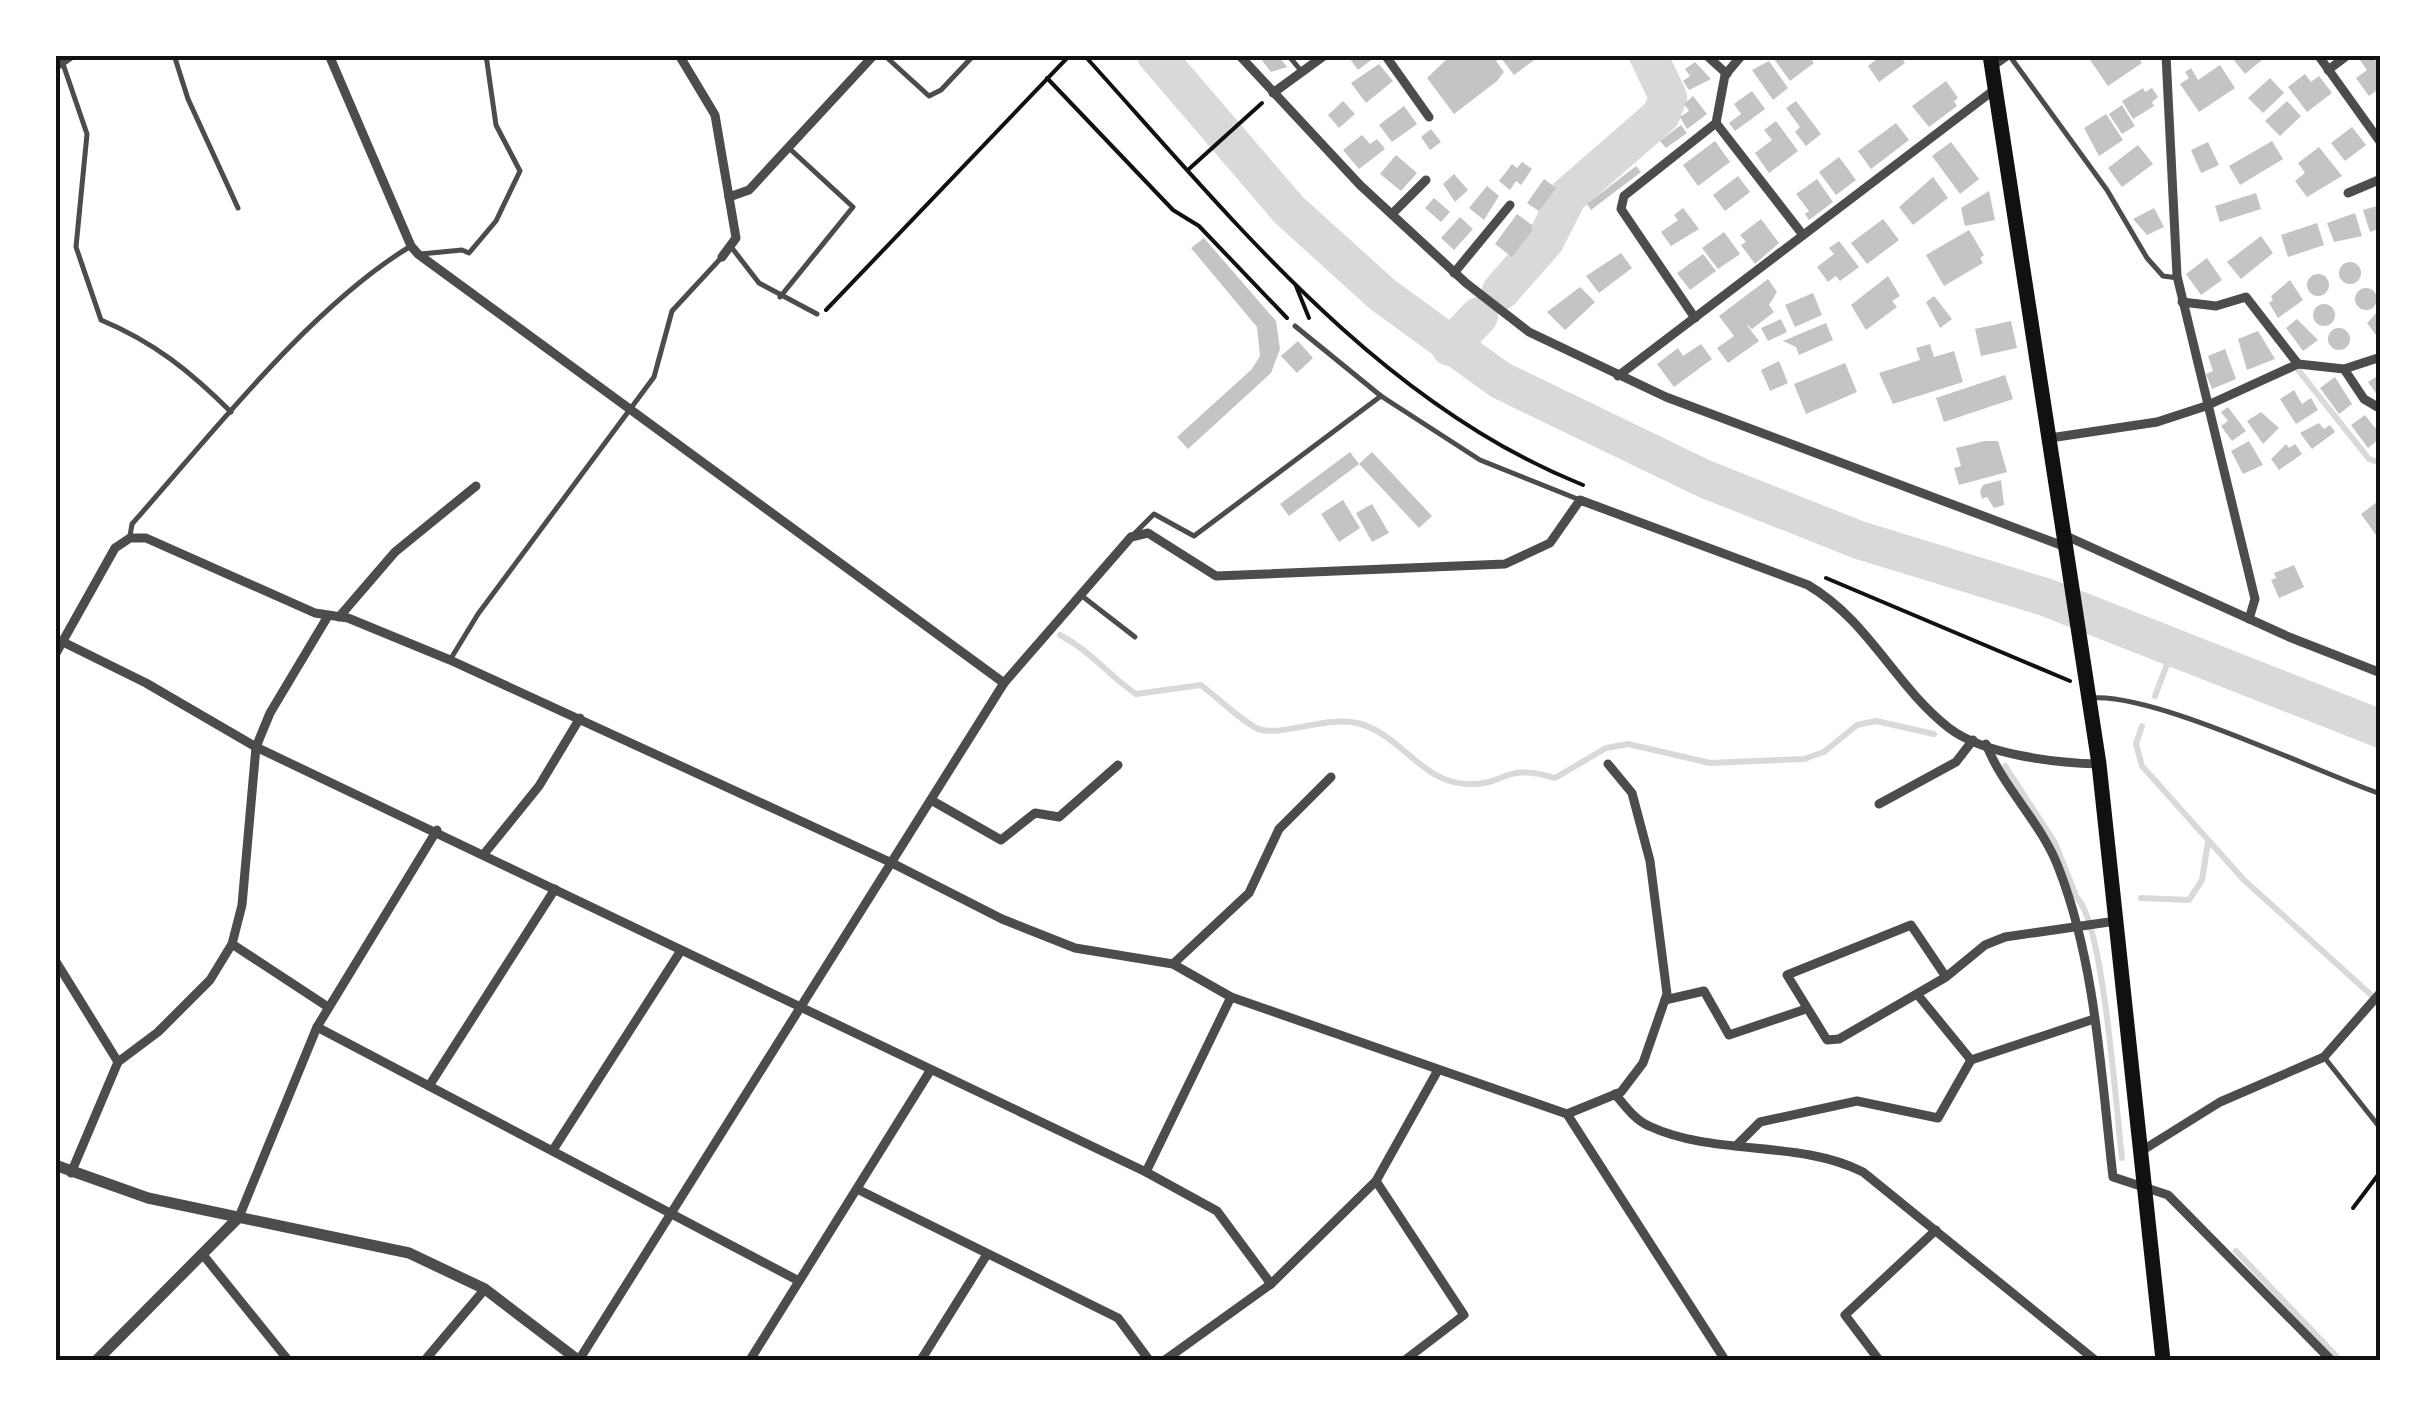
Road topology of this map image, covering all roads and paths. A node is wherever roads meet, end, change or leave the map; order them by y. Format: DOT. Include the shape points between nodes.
graph roads {
  1 [pos="72,55"];
  2 [pos="174,55"];
  3 [pos="329,55"];
  4 [pos="486,55"];
  5 [pos="678,55"];
  6 [pos="874,55"];
  7 [pos="884,55"];
  8 [pos="974,55"];
  9 [pos="1070,55"];
  10 [pos="1084,55"];
  11 [pos="1239,55"];
  12 [pos="1288,55"];
  13 [pos="1325,55"];
  14 [pos="1385,55"];
  15 [pos="1706,55"];
  16 [pos="1742,55"];
  17 [pos="2009,55"];
  18 [pos="2166,55"];
  19 [pos="2318,55"];
  20 [pos="2348,55"];
  21 [pos="1991,61"];
  22 [pos="59,65"];
  23 [pos="2328,70"];
  24 [pos="1302,72"];
  25 [pos="1727,74"];
  26 [pos="1047,78"];
  27 [pos="1994,90"];
  28 [pos="1270,95"];
  29 [pos="1429,117"];
  30 [pos="1716,124"];
  31 [pos="2381,143"];
  32 [pos="789,148"];
  33 [pos="1189,169"];
  34 [pos="2381,179"];
  35 [pos="1426,180"];
  36 [pos="2348,194"];
  37 [pos="730,197"];
  38 [pos="1510,205"];
  39 [pos="238,208"];
  40 [pos="1392,214"];
  41 [pos="1804,234"];
  42 [pos="731,247"];
  43 [pos="414,250"];
  44 [pos="722,257"];
  45 [pos="1454,272"];
  46 [pos="2178,278"];
  47 [pos="780,297"];
  48 [pos="2182,302"];
  49 [pos="818,314"];
  50 [pos="1695,318"];
  51 [pos="1296,326"];
  52 [pos="2381,357"];
  53 [pos="2298,364"];
  54 [pos="2344,369"];
  55 [pos="1618,376"];
  56 [pos="1381,396"];
  57 [pos="632,406"];
  58 [pos="2206,406"];
  59 [pos="2381,408"];
  60 [pos="230,412"];
  61 [pos="2050,438"];
  62 [pos="476,486"];
  63 [pos="1593,489"];
  64 [pos="1580,500"];
  65 [pos="1132,537"];
  66 [pos="130,538"];
  67 [pos="2066,545"];
  68 [pos="1814,574"];
  69 [pos="1080,594"];
  70 [pos="334,617"];
  71 [pos="2249,619"];
  72 [pos="1134,637"];
  73 [pos="61,641"];
  74 [pos="55,655"];
  75 [pos="450,660"];
  76 [pos="2381,672"];
  77 [pos="1004,683"];
  78 [pos="2073,683"];
  79 [pos="2090,698"];
  80 [pos="580,718"];
  81 [pos="1973,740"];
  82 [pos="1986,744"];
  83 [pos="256,747"];
  84 [pos="1608,764"];
  85 [pos="2099,764"];
  86 [pos="1118,765"];
  87 [pos="1331,777"];
  88 [pos="2381,794"];
  89 [pos="931,800"];
  90 [pos="1879,804"];
  91 [pos="437,830"];
  92 [pos="484,854"];
  93 [pos="892,863"];
  94 [pos="555,890"];
  95 [pos="2116,921"];
  96 [pos="2076,926"];
  97 [pos="232,944"];
  98 [pos="680,952"];
  99 [pos="55,960"];
  100 [pos="1173,964"];
  101 [pos="1946,977"];
  102 [pos="2381,992"];
  103 [pos="1918,994"];
  104 [pos="1231,996"];
  105 [pos="1665,1000"];
  106 [pos="328,1007"];
  107 [pos="802,1007"];
  108 [pos="1806,1009"];
  109 [pos="2094,1020"];
  110 [pos="317,1027"];
  111 [pos="2324,1057"];
  112 [pos="1971,1060"];
  113 [pos="118,1062"];
  114 [pos="1438,1070"];
  115 [pos="930,1071"];
  116 [pos="428,1086"];
  117 [pos="1615,1094"];
  118 [pos="1566,1114"];
  119 [pos="2381,1129"];
  120 [pos="1738,1144"];
  121 [pos="553,1150"];
  122 [pos="2142,1150"];
  123 [pos="55,1165"];
  124 [pos="2381,1171"];
  125 [pos="1146,1172"];
  126 [pos="71,1173"];
  127 [pos="1376,1181"];
  128 [pos="859,1190"];
  129 [pos="2147,1190"];
  130 [pos="2354,1208"];
  131 [pos="672,1212"];
  132 [pos="239,1216"];
  133 [pos="1936,1230"];
  134 [pos="204,1256"];
  135 [pos="986,1256"];
  136 [pos="799,1281"];
  137 [pos="1271,1284"];
  138 [pos="484,1289"];
  139 [pos="98,1360"];
  140 [pos="288,1360"];
  141 [pos="426,1360"];
  142 [pos="578,1360"];
  143 [pos="750,1360"];
  144 [pos="921,1360"];
  145 [pos="1150,1360"];
  146 [pos="1165,1360"];
  147 [pos="1405,1360"];
  148 [pos="1725,1360"];
  149 [pos="1879,1360"];
  150 [pos="2095,1360"];
  151 [pos="2163,1360"];
  152 [pos="2331,1360"];
  1 -- 22 [label="street"];
  2 -- 39 [label="lane"];
  3 -- 43 [label="street"];
  4 -- 43 [label="lane" via="496,124 520,171 496,221 469,253"];
  5 -- 37 [label="street" via="714,116"];
  6 -- 32 [label="street"];
  7 -- 8 [label="lane" via="929,96"];
  9 -- 26 [label="path"];
  10 -- 33 [label="path"];
  11 -- 28 [label="street"];
  12 -- 24 [label="lane"];
  13 -- 24 [label="street"];
  14 -- 29 [label="street"];
  15 -- 25 [label="street"];
  16 -- 25 [label="street"];
  17 -- 21 [label="street"];
  17 -- 46 [label="lane" via="2107,190 2146,258 2163,276"];
  18 -- 46 [label="street"];
  19 -- 23 [label="street"];
  20 -- 23 [label="street"];
  21 -- 27 [label="main road"];
  22 -- 60 [label="lane" via="87,134 76,248 101,320 186,367"];
  23 -- 31 [label="street"];
  24 -- 28 [label="street"];
  25 -- 30 [label="street"];
  26 -- 49 [label="path" via="832,308"];
  26 -- 51 [label="path"];
  27 -- 41 [label="street"];
  27 -- 61 [label="main road"];
  28 -- 33 [label="path"];
  28 -- 40 [label="street"];
  30 -- 41 [label="street"];
  30 -- 50 [label="street" via="1624,196 1621,209"];
  32 -- 37 [label="street" via="749,190"];
  32 -- 47 [label="lane" via="852,207"];
  33 -- 63 [label="path" via="1296,286 1401,378 1509,449"];
  34 -- 36 [label="street"];
  35 -- 40 [label="street"];
  37 -- 42 [label="street" via="736,238"];
  38 -- 45 [label="street"];
  40 -- 45 [label="street"];
  41 -- 50 [label="street"];
  42 -- 44 [label="street"];
  42 -- 47 [label="lane" via="759,284"];
  43 -- 57 [label="street"];
  43 -- 60 [label="lane" via="355,284"];
  44 -- 57 [label="lane" via="672,312 654,377"];
  45 -- 55 [label="street" via="1529,332"];
  46 -- 48 [label="street"];
  47 -- 49 [label="lane"];
  48 -- 53 [label="street" via="2216,306 2246,297"];
  48 -- 58 [label="street"];
  50 -- 55 [label="street"];
  51 -- 56 [label="lane"];
  52 -- 54 [label="street"];
  53 -- 54 [label="street"];
  53 -- 58 [label="street"];
  54 -- 59 [label="street" via="2364,399"];
  55 -- 67 [label="street"];
  56 -- 64 [label="lane" via="1480,460"];
  56 -- 65 [label="lane" via="1194,536 1154,514"];
  57 -- 75 [label="lane"];
  57 -- 77 [label="street"];
  58 -- 61 [label="street" via="2157,422"];
  58 -- 71 [label="street" via="2255,598"];
  60 -- 66 [label="lane" via="132,524"];
  61 -- 67 [label="main road"];
  62 -- 70 [label="street" via="395,552"];
  64 -- 65 [label="street" via="1550,543 1505,564 1216,576 1148,533"];
  64 -- 81 [label="street" via="1834,600 1932,713"];
  65 -- 69 [label="street"];
  66 -- 70 [label="street" via="146,538"];
  66 -- 73 [label="street" via="101,567"];
  67 -- 71 [label="street"];
  67 -- 79 [label="main road"];
  68 -- 78 [label="path"];
  69 -- 72 [label="lane"];
  69 -- 77 [label="street"];
  70 -- 75 [label="street"];
  70 -- 83 [label="street" via="270,713"];
  71 -- 76 [label="street"];
  73 -- 74 [label="street"];
  73 -- 83 [label="street"];
  75 -- 80 [label="street"];
  77 -- 89 [label="street"];
  79 -- 85 [label="main road"];
  79 -- 88 [label="lane" via="2108,696 2176,716"];
  80 -- 92 [label="street" via="539,786"];
  80 -- 93 [label="street"];
  81 -- 82 [label="street"];
  81 -- 90 [label="street" via="1956,762"];
  82 -- 85 [label="street" via="2055,763"];
  82 -- 96 [label="street" via="2052,854"];
  83 -- 91 [label="street"];
  83 -- 97 [label="street" via="242,905"];
  84 -- 105 [label="street" via="1632,793 1650,861"];
  85 -- 95 [label="main road"];
  86 -- 89 [label="street" via="1059,817 1035,814 1002,840"];
  87 -- 100 [label="street" via="1279,829 1249,893"];
  89 -- 93 [label="street"];
  91 -- 92 [label="street"];
  91 -- 106 [label="street"];
  92 -- 94 [label="street"];
  93 -- 100 [label="street" via="1075,948"];
  93 -- 107 [label="street"];
  94 -- 98 [label="street"];
  94 -- 116 [label="street"];
  95 -- 96 [label="street"];
  95 -- 122 [label="main road"];
  96 -- 101 [label="street" via="2005,937 1968,956"];
  96 -- 109 [label="street"];
  97 -- 106 [label="street"];
  97 -- 113 [label="street" via="210,980"];
  98 -- 107 [label="street"];
  98 -- 121 [label="street"];
  99 -- 113 [label="street"];
  100 -- 104 [label="street"];
  101 -- 103 [label="street"];
  101 -- 108 [label="street" via="1911,925 1787,975"];
  102 -- 111 [label="street"];
  103 -- 108 [label="street" via="1839,1039 1827,1040"];
  103 -- 112 [label="street"];
  104 -- 114 [label="street"];
  104 -- 125 [label="street"];
  105 -- 108 [label="street" via="1704,991 1729,1035"];
  105 -- 117 [label="street" via="1643,1063"];
  106 -- 110 [label="street"];
  107 -- 115 [label="street"];
  107 -- 131 [label="street"];
  109 -- 112 [label="street"];
  109 -- 129 [label="street" via="2112,1177"];
  110 -- 116 [label="street"];
  110 -- 132 [label="street"];
  111 -- 119 [label="lane"];
  111 -- 122 [label="street" via="2220,1102"];
  112 -- 120 [label="street" via="1938,1118 1856,1101 1760,1122"];
  113 -- 126 [label="street"];
  114 -- 118 [label="street"];
  114 -- 127 [label="street"];
  115 -- 125 [label="street"];
  115 -- 128 [label="street"];
  116 -- 121 [label="street"];
  117 -- 118 [label="street"];
  117 -- 120 [label="street" via="1649,1126"];
  118 -- 148 [label="street"];
  120 -- 133 [label="street" via="1837,1159"];
  121 -- 131 [label="street"];
  122 -- 129 [label="main road"];
  123 -- 126 [label="street"];
  124 -- 130 [label="path"];
  125 -- 137 [label="street" via="1217,1211"];
  126 -- 132 [label="street" via="148,1198"];
  127 -- 137 [label="street"];
  127 -- 147 [label="street" via="1464,1315"];
  128 -- 135 [label="street"];
  128 -- 136 [label="street"];
  129 -- 151 [label="main road"];
  129 -- 152 [label="street" via="2168,1195"];
  131 -- 136 [label="street"];
  131 -- 142 [label="street"];
  132 -- 134 [label="street"];
  132 -- 138 [label="street" via="409,1253"];
  133 -- 149 [label="street" via="1845,1315"];
  133 -- 150 [label="street"];
  134 -- 139 [label="street"];
  134 -- 140 [label="street"];
  135 -- 144 [label="street"];
  135 -- 145 [label="street" via="1118,1318"];
  136 -- 143 [label="street"];
  137 -- 146 [label="street"];
  138 -- 141 [label="street"];
  138 -- 142 [label="street"];
}
